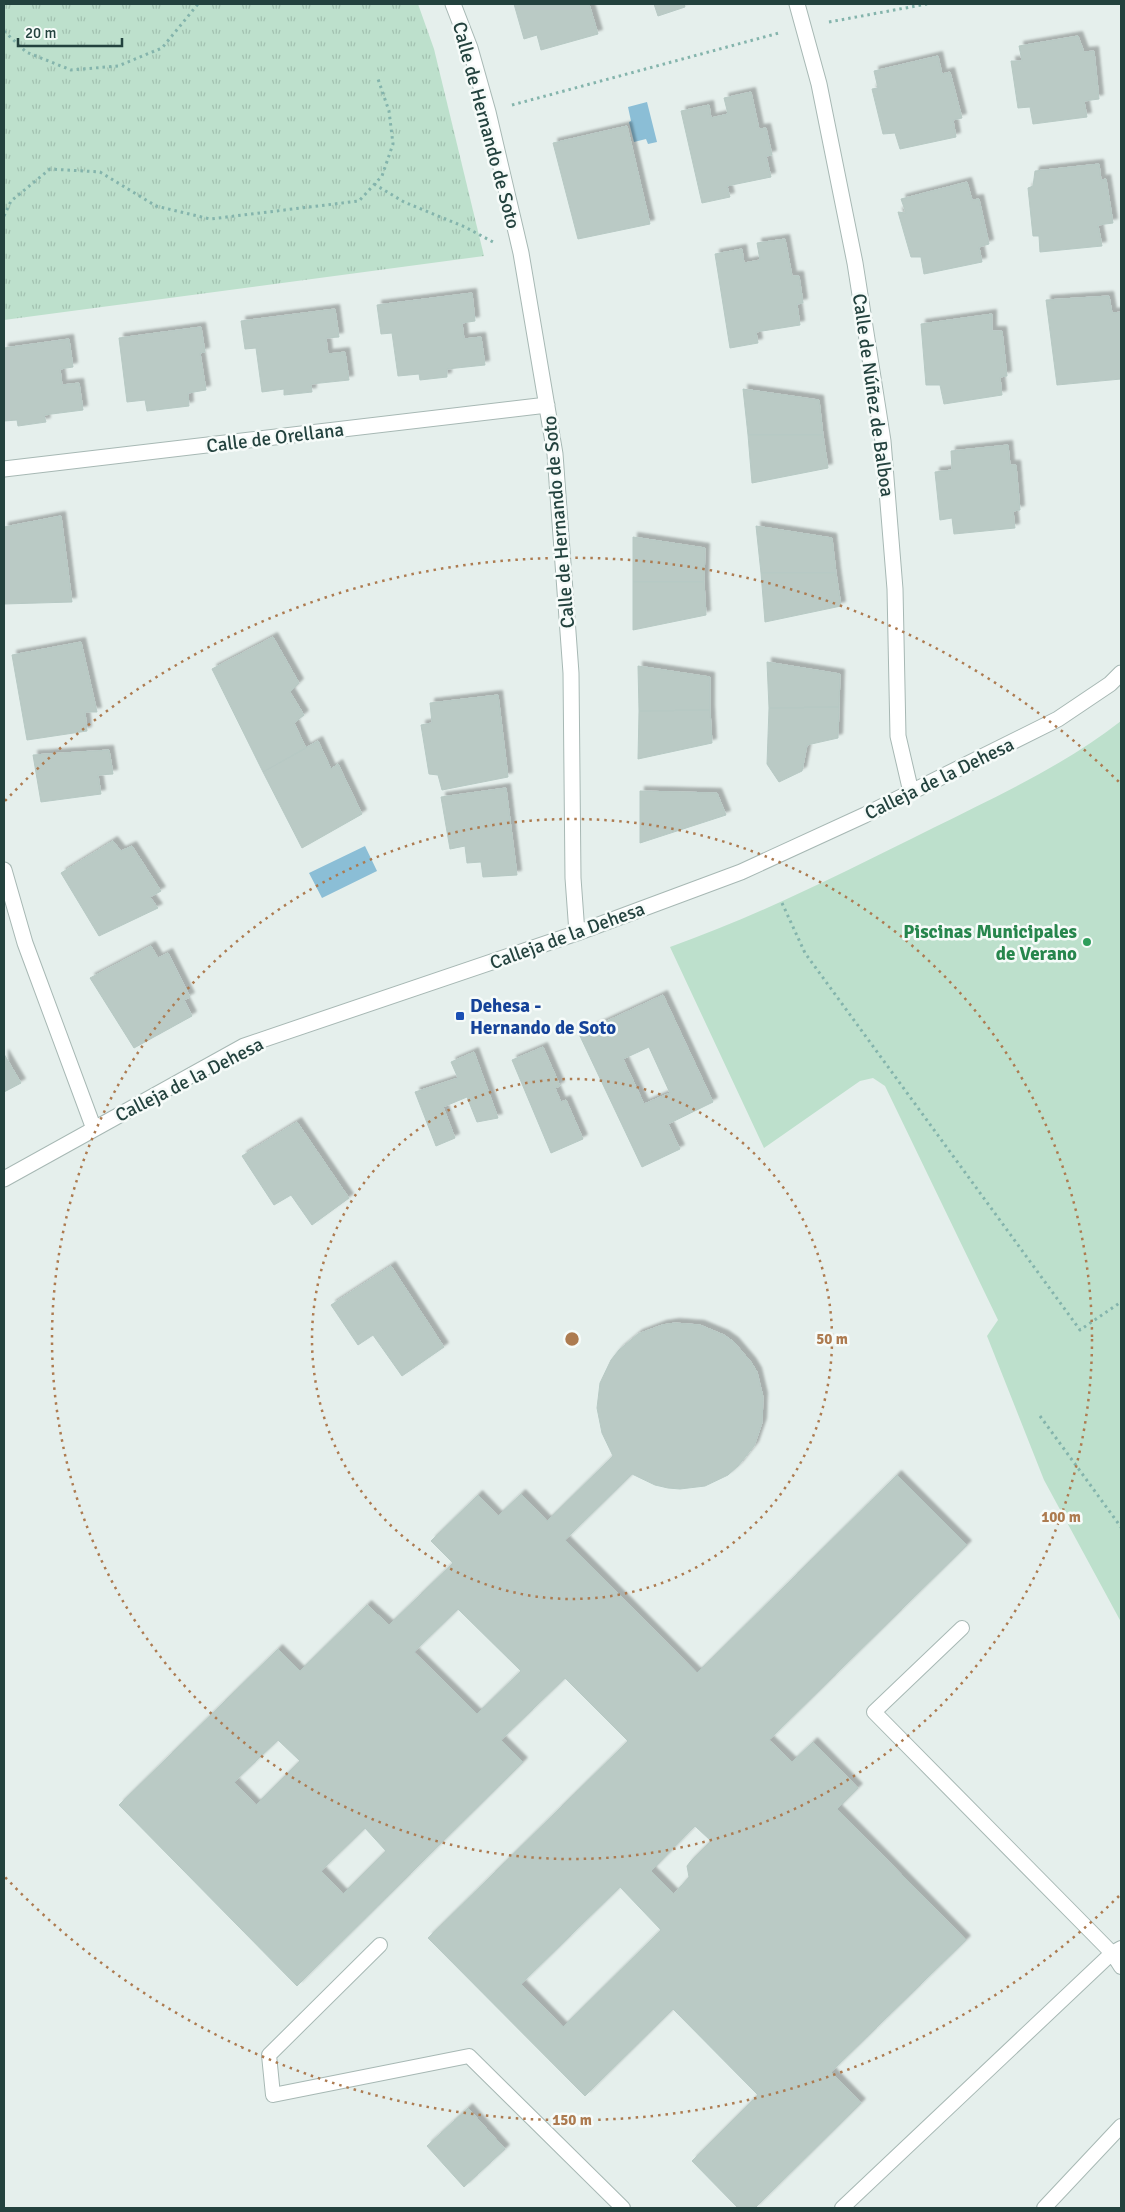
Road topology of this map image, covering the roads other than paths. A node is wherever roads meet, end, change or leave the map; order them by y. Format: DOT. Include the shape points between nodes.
graph roads {
  1 [pos="453,4"];
  2 [pos="797,4"];
  3 [pos="547,405"];
  4 [pos="4,469"];
  5 [pos="1121,673"];
  6 [pos="911,792"];
  7 [pos="4,870"];
  8 [pos="577,932"];
  9 [pos="94,1129"];
  10 [pos="4,1179"];
  11 [pos="962,1628"];
  12 [pos="380,1945"];
  13 [pos="1116,1951"];
  14 [pos="1121,1967"];
  15 [pos="1121,2126"];
  16 [pos="623,2208"];
  17 [pos="842,2208"];
  18 [pos="1044,2208"];
  1 -- 3 [label="street, Calle de Hernando de Soto" via="470,48 488,112 521,253"];
  2 -- 6 [label="street, Calle de Núñez de Balboa" via="819,84 855,263 883,441 895,589 898,736"];
  3 -- 4 [label="street, Calle de Orellana"];
  3 -- 8 [label="street, Calle de Hernando de Soto" via="555,454 571,672 573,878"];
  5 -- 6 [label="street, Calleja de la Dehesa" via="1058,719"];
  6 -- 8 [label="street, Calleja de la Dehesa" via="740,872"];
  7 -- 9 [label="street" via="25,943"];
  8 -- 9 [label="street, Calleja de la Dehesa" via="244,1046"];
  9 -- 10 [label="street, Calleja de la Dehesa"];
  11 -- 13 [label="lane" via="874,1712"];
  12 -- 16 [label="lane" via="269,2055 273,2095 469,2056"];
  13 -- 14 [label="lane"];
  13 -- 17 [label="lane"];
  15 -- 18 [label="lane"];
}
